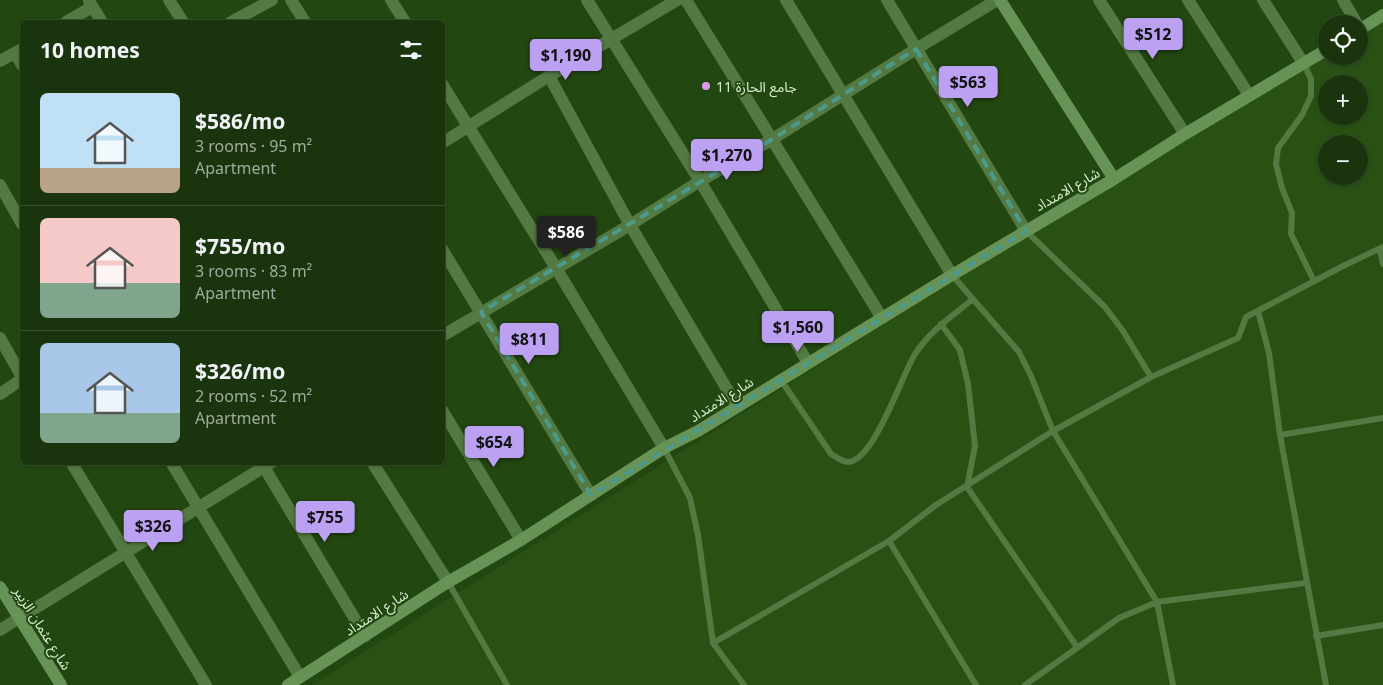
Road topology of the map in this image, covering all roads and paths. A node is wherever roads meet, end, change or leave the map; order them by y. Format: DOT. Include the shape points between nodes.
graph roads {
  1 [pos="169,0"];
  2 [pos="272,0"];
  3 [pos="291,0"];
  4 [pos="391,0"];
  5 [pos="587,0"];
  6 [pos="677,0"];
  7 [pos="686,0"];
  8 [pos="786,0"];
  9 [pos="887,0"];
  10 [pos="999,0"];
  11 [pos="1098,0"];
  12 [pos="1188,0"];
  13 [pos="1263,0"];
  14 [pos="1343,0"];
  15 [pos="90,3"];
  16 [pos="1352,15"];
  17 [pos="1383,15"];
  18 [pos="69,20"];
  19 [pos="101,20"];
  20 [pos="182,20"];
  21 [pos="235,20"];
  22 [pos="304,20"];
  23 [pos="404,20"];
  24 [pos="1368,22"];
  25 [pos="611,39"];
  26 [pos="916,49"];
  27 [pos="19,51"];
  28 [pos="1318,55"];
  29 [pos="0,62"];
  30 [pos="1304,64"];
  31 [pos="549,76"];
  32 [pos="445,89"];
  33 [pos="844,94"];
  34 [pos="1249,96"];
  35 [pos="469,126"];
  36 [pos="1185,134"];
  37 [pos="445,140"];
  38 [pos="771,140"];
  39 [pos="1114,180"];
  40 [pos="700,181"];
  41 [pos="0,185"];
  42 [pos="20,220"];
  43 [pos="630,225"];
  44 [pos="1026,231"];
  45 [pos="1381,248"];
  46 [pos="445,254"];
  47 [pos="1383,264"];
  48 [pos="556,268"];
  49 [pos="952,275"];
  50 [pos="1314,281"];
  51 [pos="973,299"];
  52 [pos="1258,311"];
  53 [pos="481,312"];
  54 [pos="882,318"];
  55 [pos="941,324"];
  56 [pos="445,334"];
  57 [pos="0,338"];
  58 [pos="808,363"];
  59 [pos="20,374"];
  60 [pos="1151,377"];
  61 [pos="20,379"];
  62 [pos="780,380"];
  63 [pos="0,394"];
  64 [pos="738,406"];
  65 [pos="445,415"];
  66 [pos="1383,418"];
  67 [pos="1053,431"];
  68 [pos="1280,435"];
  69 [pos="664,448"];
  70 [pos="73,465"];
  71 [pos="173,465"];
  72 [pos="264,465"];
  73 [pos="267,465"];
  74 [pos="374,465"];
  75 [pos="966,487"];
  76 [pos="591,495"];
  77 [pos="198,508"];
  78 [pos="521,540"];
  79 [pos="889,541"];
  80 [pos="126,552"];
  81 [pos="448,582"];
  82 [pos="1306,583"];
  83 [pos="0,587"];
  84 [pos="1158,602"];
  85 [pos="19,618"];
  86 [pos="1383,625"];
  87 [pos="0,630"];
  88 [pos="366,636"];
  89 [pos="1316,636"];
  90 [pos="713,643"];
  91 [pos="1078,647"];
  92 [pos="300,677"];
  93 [pos="61,685"];
  94 [pos="206,685"];
  95 [pos="288,685"];
  96 [pos="507,685"];
  97 [pos="744,685"];
  98 [pos="976,685"];
  99 [pos="1025,685"];
  100 [pos="1173,685"];
  101 [pos="1326,685"];
  1 -- 20 [label="street"];
  2 -- 21 [label="street"];
  3 -- 22 [label="street"];
  4 -- 23 [label="street"];
  5 -- 25 [label="street"];
  6 -- 25 [label="street"];
  7 -- 38 [label="street"];
  8 -- 33 [label="street"];
  9 -- 26 [label="street"];
  10 -- 26 [label="street"];
  10 -- 39 [label="street"];
  11 -- 36 [label="street"];
  12 -- 34 [label="street"];
  13 -- 30 [label="street"];
  14 -- 16 [label="street"];
  15 -- 18 [label="street"];
  15 -- 19 [label="street"];
  17 -- 24 [label="street"];
  25 -- 31 [label="street"];
  25 -- 40 [label="street"];
  26 -- 33 [label="street"];
  26 -- 44 [label="street"];
  27 -- 29 [label="street"];
  28 -- 30 [label="street, شارع الامتداد"];
  30 -- 34 [label="street, شارع الامتداد"];
  30 -- 50 [label="lane" via="1311,79 1311,96 1302,115 1278,148 1276,164 1292,213 1291,234"];
  31 -- 35 [label="street"];
  31 -- 43 [label="street"];
  32 -- 35 [label="street"];
  33 -- 38 [label="street"];
  33 -- 49 [label="street"];
  34 -- 36 [label="street, شارع الامتداد"];
  35 -- 37 [label="street"];
  35 -- 48 [label="street"];
  36 -- 39 [label="street, شارع الامتداد"];
  38 -- 40 [label="street"];
  38 -- 54 [label="street"];
  39 -- 44 [label="street, شارع الامتداد"];
  40 -- 43 [label="street"];
  40 -- 58 [label="street"];
  41 -- 42 [label="street"];
  43 -- 48 [label="street"];
  43 -- 64 [label="street"];
  44 -- 49 [label="street, شارع الامتداد"];
  44 -- 60 [label="lane" via="1105,307"];
  45 -- 47 [label="lane"];
  45 -- 50 [label="lane"];
  46 -- 53 [label="street"];
  48 -- 53 [label="street"];
  48 -- 69 [label="street"];
  49 -- 51 [label="lane"];
  49 -- 54 [label="street, شارع الامتداد"];
  50 -- 52 [label="lane"];
  51 -- 55 [label="lane"];
  51 -- 67 [label="lane" via="1019,352"];
  52 -- 60 [label="lane" via="1246,317 1238,338"];
  52 -- 68 [label="lane" via="1269,353"];
  53 -- 56 [label="street"];
  53 -- 76 [label="street"];
  54 -- 58 [label="street, شارع الامتداد"];
  55 -- 62 [label="lane" via="914,355 874,441 859,458 848,462 831,454"];
  55 -- 75 [label="lane" via="960,350 968,384 974,446"];
  57 -- 59 [label="street"];
  58 -- 62 [label="street, شارع الامتداد"];
  60 -- 67 [label="lane"];
  61 -- 63 [label="street"];
  62 -- 64 [label="street, شارع الامتداد"];
  64 -- 69 [label="street, شارع الامتداد"];
  65 -- 78 [label="street"];
  66 -- 68 [label="lane"];
  67 -- 75 [label="lane"];
  67 -- 84 [label="lane"];
  68 -- 82 [label="lane"];
  69 -- 76 [label="street, شارع الامتداد"];
  69 -- 90 [label="lane" via="690,498"];
  70 -- 80 [label="street"];
  71 -- 77 [label="street"];
  72 -- 77 [label="street"];
  73 -- 88 [label="street"];
  74 -- 81 [label="street"];
  75 -- 79 [label="lane"];
  75 -- 91 [label="lane"];
  76 -- 78 [label="street, شارع الامتداد"];
  77 -- 80 [label="street"];
  77 -- 92 [label="street"];
  78 -- 81 [label="street, شارع الامتداد"];
  79 -- 90 [label="lane"];
  79 -- 98 [label="lane"];
  80 -- 85 [label="street"];
  80 -- 94 [label="street"];
  81 -- 88 [label="street, شارع الامتداد"];
  81 -- 96 [label="lane"];
  82 -- 84 [label="lane"];
  82 -- 89 [label="lane"];
  83 -- 85 [label="street, شارع عثمان الزبير"];
  84 -- 91 [label="lane" via="1120,618"];
  84 -- 100 [label="lane"];
  85 -- 87 [label="street"];
  85 -- 93 [label="street, شارع عثمان الزبير"];
  86 -- 89 [label="lane"];
  88 -- 92 [label="street, شارع الامتداد"];
  89 -- 101 [label="lane"];
  90 -- 97 [label="lane"];
  91 -- 99 [label="lane"];
  92 -- 95 [label="street, شارع الامتداد"];
}
